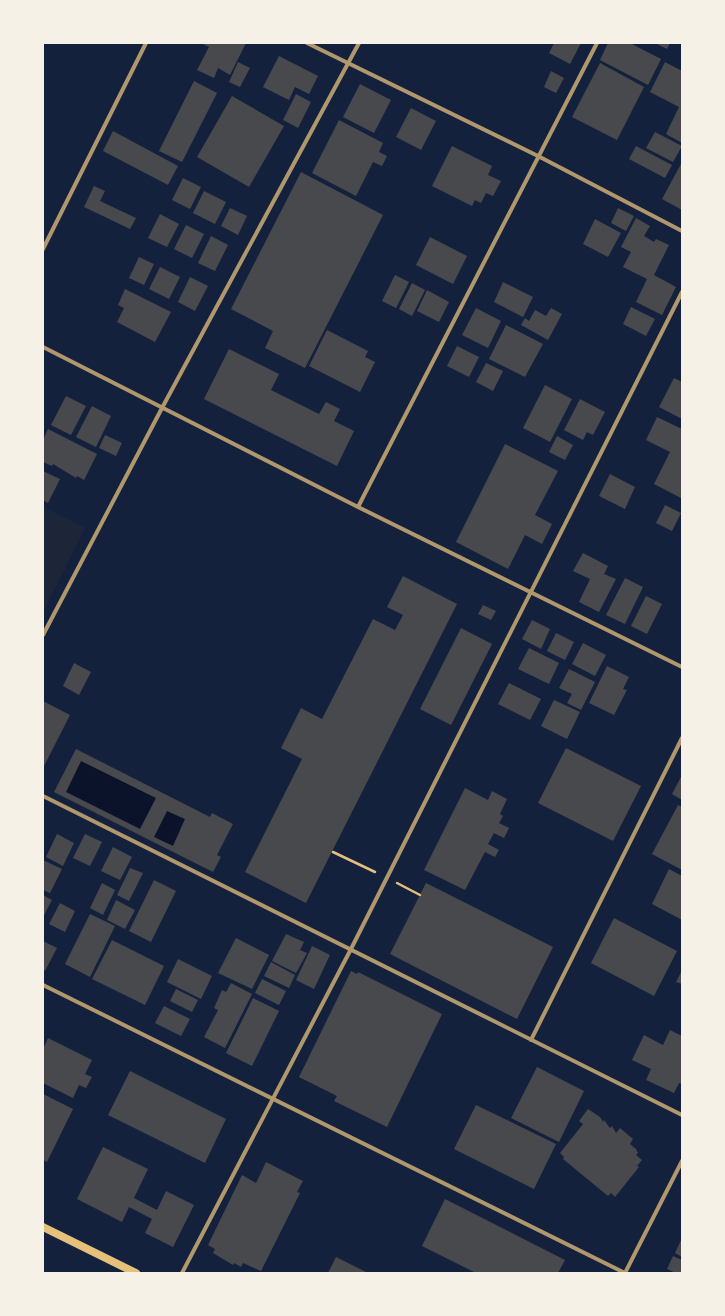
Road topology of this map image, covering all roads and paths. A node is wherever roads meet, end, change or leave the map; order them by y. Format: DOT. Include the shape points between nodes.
graph roads {
  1 [pos="146,43"];
  2 [pos="307,43"];
  3 [pos="359,43"];
  4 [pos="597,43"];
  5 [pos="348,63"];
  6 [pos="538,156"];
  7 [pos="682,231"];
  8 [pos="43,249"];
  9 [pos="682,292"];
  10 [pos="43,347"];
  11 [pos="162,408"];
  12 [pos="358,507"];
  13 [pos="531,594"];
  14 [pos="43,635"];
  15 [pos="682,667"];
  16 [pos="682,738"];
  17 [pos="43,796"];
  18 [pos="352,949"];
  19 [pos="43,985"];
  20 [pos="531,1040"];
  21 [pos="272,1100"];
  22 [pos="682,1115"];
  23 [pos="682,1161"];
  24 [pos="43,1227"];
  25 [pos="136,1273"];
  26 [pos="182,1273"];
  27 [pos="625,1273"];
  1 -- 8 [label="street"];
  2 -- 5 [label="street"];
  3 -- 5 [label="street"];
  4 -- 6 [label="street"];
  5 -- 6 [label="street"];
  5 -- 11 [label="street"];
  6 -- 7 [label="street"];
  6 -- 12 [label="street"];
  9 -- 13 [label="street"];
  10 -- 11 [label="street"];
  11 -- 12 [label="street"];
  11 -- 14 [label="street"];
  12 -- 13 [label="street"];
  13 -- 15 [label="street"];
  13 -- 18 [label="street"];
  16 -- 20 [label="street"];
  17 -- 18 [label="street"];
  18 -- 20 [label="street"];
  18 -- 21 [label="street"];
  19 -- 21 [label="street"];
  20 -- 22 [label="street"];
  21 -- 26 [label="street"];
  21 -- 27 [label="street"];
  23 -- 27 [label="street"];
  24 -- 25 [label="main road"];
}
